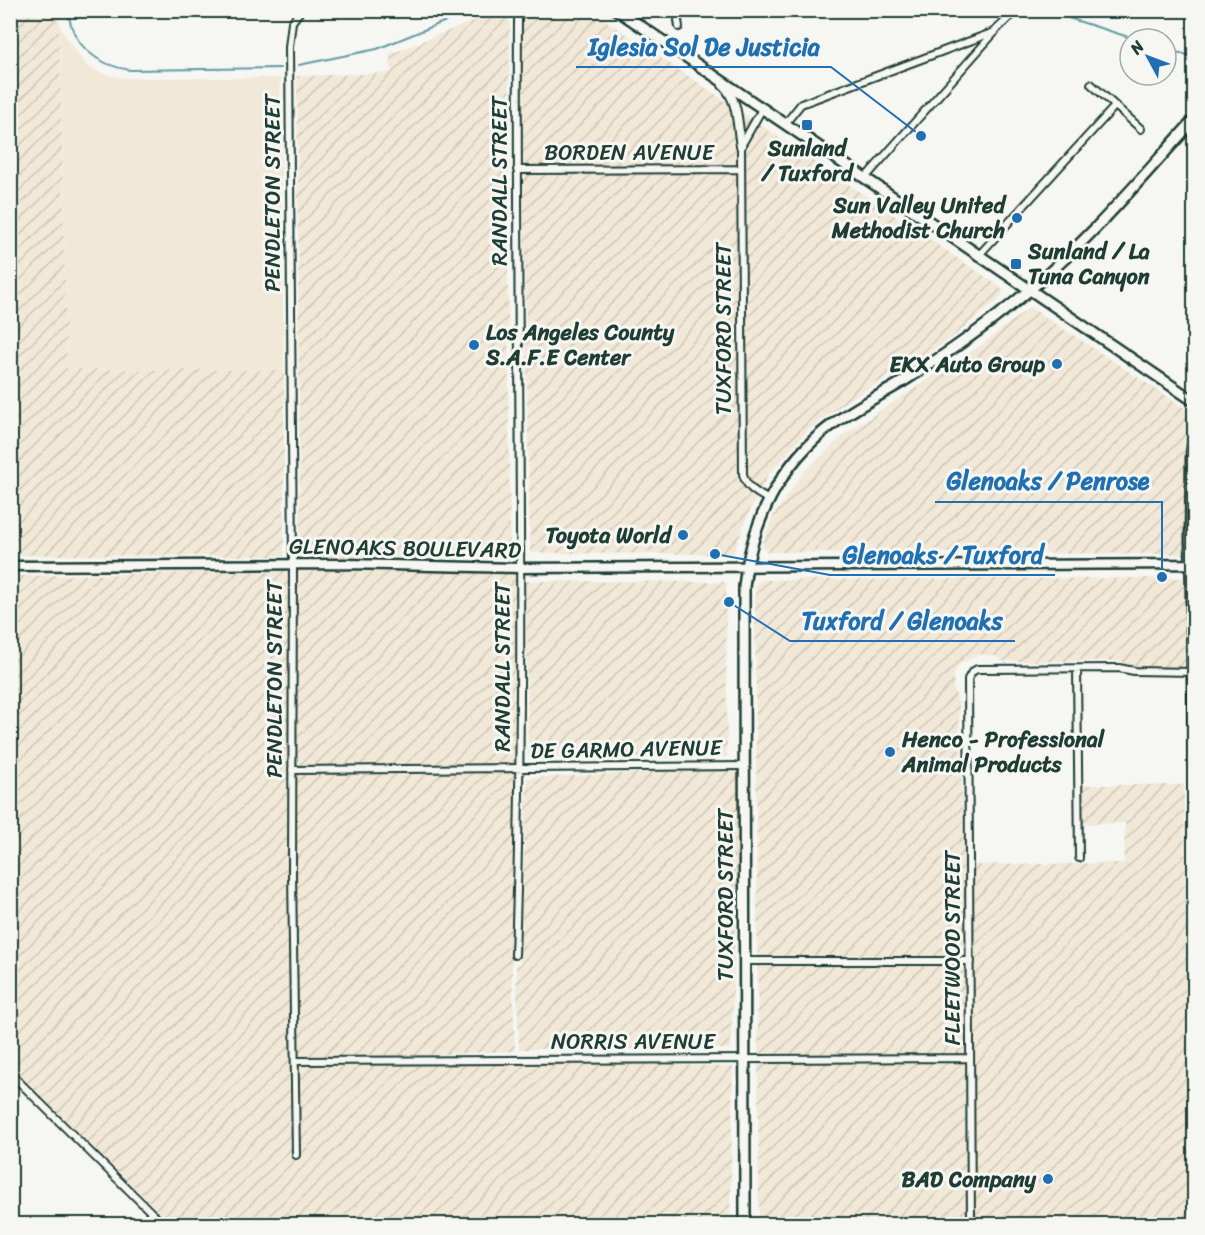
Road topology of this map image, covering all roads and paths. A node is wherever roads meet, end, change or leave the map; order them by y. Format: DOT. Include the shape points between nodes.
graph roads {
  1 [pos="301,10"];
  2 [pos="617,10"];
  3 [pos="1017,10"];
  4 [pos="518,19"];
  5 [pos="994,32"];
  6 [pos="709,72"];
  7 [pos="1091,84"];
  8 [pos="1115,106"];
  9 [pos="762,108"];
  10 [pos="1194,120"];
  11 [pos="785,124"];
  12 [pos="1141,129"];
  13 [pos="741,146"];
  14 [pos="517,170"];
  15 [pos="741,170"];
  16 [pos="866,177"];
  17 [pos="979,255"];
  18 [pos="1030,290"];
  19 [pos="1194,401"];
  20 [pos="1194,432"];
  21 [pos="769,500"];
  22 [pos="1193,564"];
  23 [pos="293,565"];
  24 [pos="10,566"];
  25 [pos="746,566"];
  26 [pos="519,568"];
  27 [pos="1077,669"];
  28 [pos="1193,672"];
  29 [pos="744,766"];
  30 [pos="520,768"];
  31 [pos="292,770"];
  32 [pos="1194,806"];
  33 [pos="1079,858"];
  34 [pos="515,955"];
  35 [pos="745,961"];
  36 [pos="971,961"];
  37 [pos="970,1058"];
  38 [pos="745,1059"];
  39 [pos="295,1061"];
  40 [pos="10,1073"];
  41 [pos="296,1155"];
  42 [pos="163,1224"];
  43 [pos="745,1224"];
  44 [pos="970,1224"];
  1 -- 23 [label="street, PENDLETON STREET" via="292,22 289,47"];
  2 -- 6 [label="main road"];
  3 -- 5 [label="street"];
  4 -- 14 [label="street, RANDALL STREET"];
  5 -- 11 [label="street" via="801,104"];
  5 -- 16 [label="street"];
  6 -- 9 [label="main road"];
  6 -- 13 [label="street, TUXFORD STREET" via="729,90 735,102"];
  7 -- 8 [label="street"];
  8 -- 12 [label="street"];
  8 -- 17 [label="street"];
  9 -- 11 [label="main road"];
  9 -- 13 [label="street, TUXFORD STREET"];
  10 -- 18 [label="main road, TUXFORD STREET" via="1083,241"];
  11 -- 16 [label="main road"];
  13 -- 15 [label="street, TUXFORD STREET"];
  14 -- 15 [label="street, BORDEN AVENUE"];
  14 -- 26 [label="street, RANDALL STREET"];
  15 -- 21 [label="street, TUXFORD STREET" via="743,474 751,489"];
  16 -- 17 [label="main road"];
  17 -- 18 [label="main road"];
  18 -- 19 [label="main road"];
  18 -- 21 [label="main road, TUXFORD STREET" via="968,340 821,434 789,467"];
  20 -- 22 [label="main road"];
  21 -- 25 [label="main road, TUXFORD STREET"];
  22 -- 25 [label="main road, GLENOAKS BOULEVARD"];
  22 -- 28 [label="main road"];
  23 -- 24 [label="main road, GLENOAKS BOULEVARD"];
  23 -- 26 [label="main road, GLENOAKS BOULEVARD"];
  23 -- 31 [label="street, PENDLETON STREET"];
  25 -- 26 [label="main road, GLENOAKS BOULEVARD"];
  25 -- 29 [label="main road, TUXFORD STREET"];
  26 -- 30 [label="street, RANDALL STREET"];
  27 -- 28 [label="street"];
  27 -- 33 [label="street"];
  27 -- 36 [label="street, FLEETWOOD STREET" via="977,669 968,679"];
  28 -- 32 [label="main road"];
  29 -- 30 [label="street, DE GARMO AVENUE"];
  29 -- 35 [label="main road, TUXFORD STREET"];
  30 -- 31 [label="street, DE GARMO AVENUE"];
  30 -- 34 [label="street, RANDALL STREET"];
  31 -- 39 [label="street, PENDLETON STREET"];
  35 -- 36 [label="street"];
  35 -- 38 [label="main road, TUXFORD STREET"];
  36 -- 37 [label="street, FLEETWOOD STREET"];
  37 -- 38 [label="street, NORRIS AVENUE"];
  37 -- 44 [label="street, FLEETWOOD STREET"];
  38 -- 39 [label="street, NORRIS AVENUE"];
  38 -- 43 [label="main road, TUXFORD STREET"];
  39 -- 41 [label="street, PENDLETON STREET"];
  40 -- 42 [label="street"];
}
